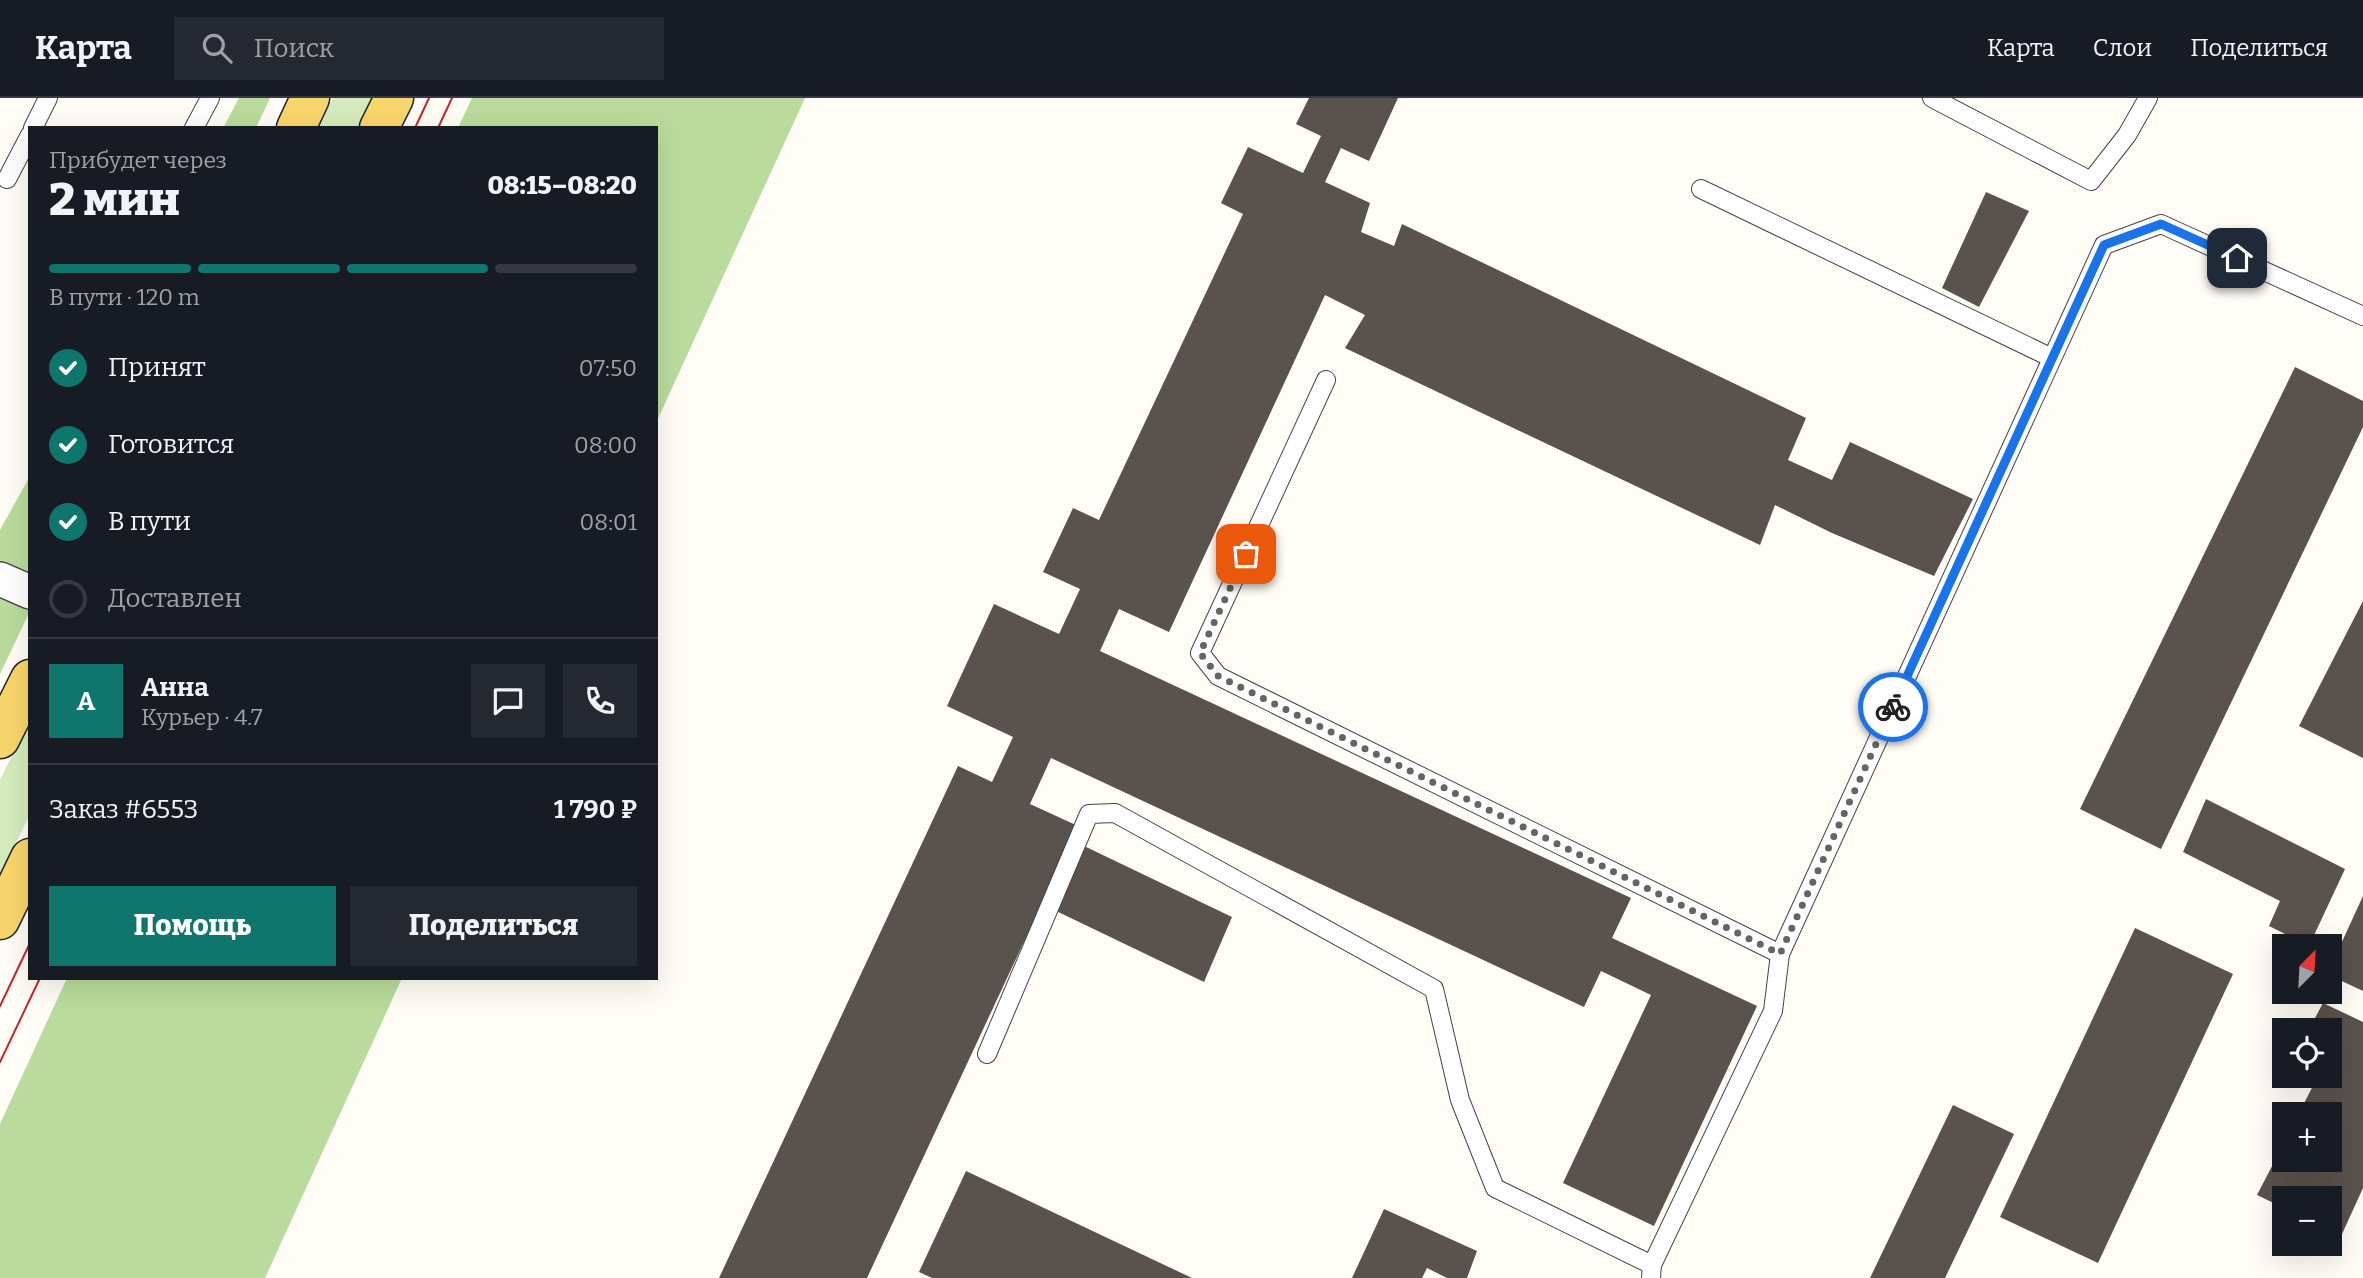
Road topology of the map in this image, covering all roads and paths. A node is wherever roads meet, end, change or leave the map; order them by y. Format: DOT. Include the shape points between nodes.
graph roads {
  1 [pos="48,98"];
  2 [pos="210,98"];
  3 [pos="310,98"];
  4 [pos="394,98"];
  5 [pos="1932,98"];
  6 [pos="2148,98"];
  7 [pos="34,126"];
  8 [pos="195,126"];
  9 [pos="297,126"];
  10 [pos="380,126"];
  11 [pos="28,139"];
  12 [pos="7,179"];
  13 [pos="1701,189"];
  14 [pos="2363,316"];
  15 [pos="2052,358"];
  16 [pos="1326,380"];
  17 [pos="0,579"];
  18 [pos="28,592"];
  19 [pos="28,683"];
  20 [pos="0,739"];
  21 [pos="28,862"];
  22 [pos="0,920"];
  23 [pos="1780,954"];
  24 [pos="987,1054"];
  25 [pos="1652,1272"];
  1 -- 7 [label="lane"];
  2 -- 8 [label="lane"];
  3 -- 9 [label="main road"];
  4 -- 10 [label="main road"];
  5 -- 6 [label="lane" via="2091,181 2127,135"];
  11 -- 12 [label="lane"];
  13 -- 15 [label="lane"];
  14 -- 15 [label="lane" via="2161,224 2104,245"];
  15 -- 23 [label="lane"];
  16 -- 23 [label="lane" via="1200,653 1218,676"];
  17 -- 18 [label="street"];
  19 -- 20 [label="main road"];
  21 -- 22 [label="main road"];
  23 -- 25 [label="lane" via="1773,1011"];
  24 -- 25 [label="lane" via="1089,814 1115,813 1434,989 1460,1100 1495,1188"];
}
